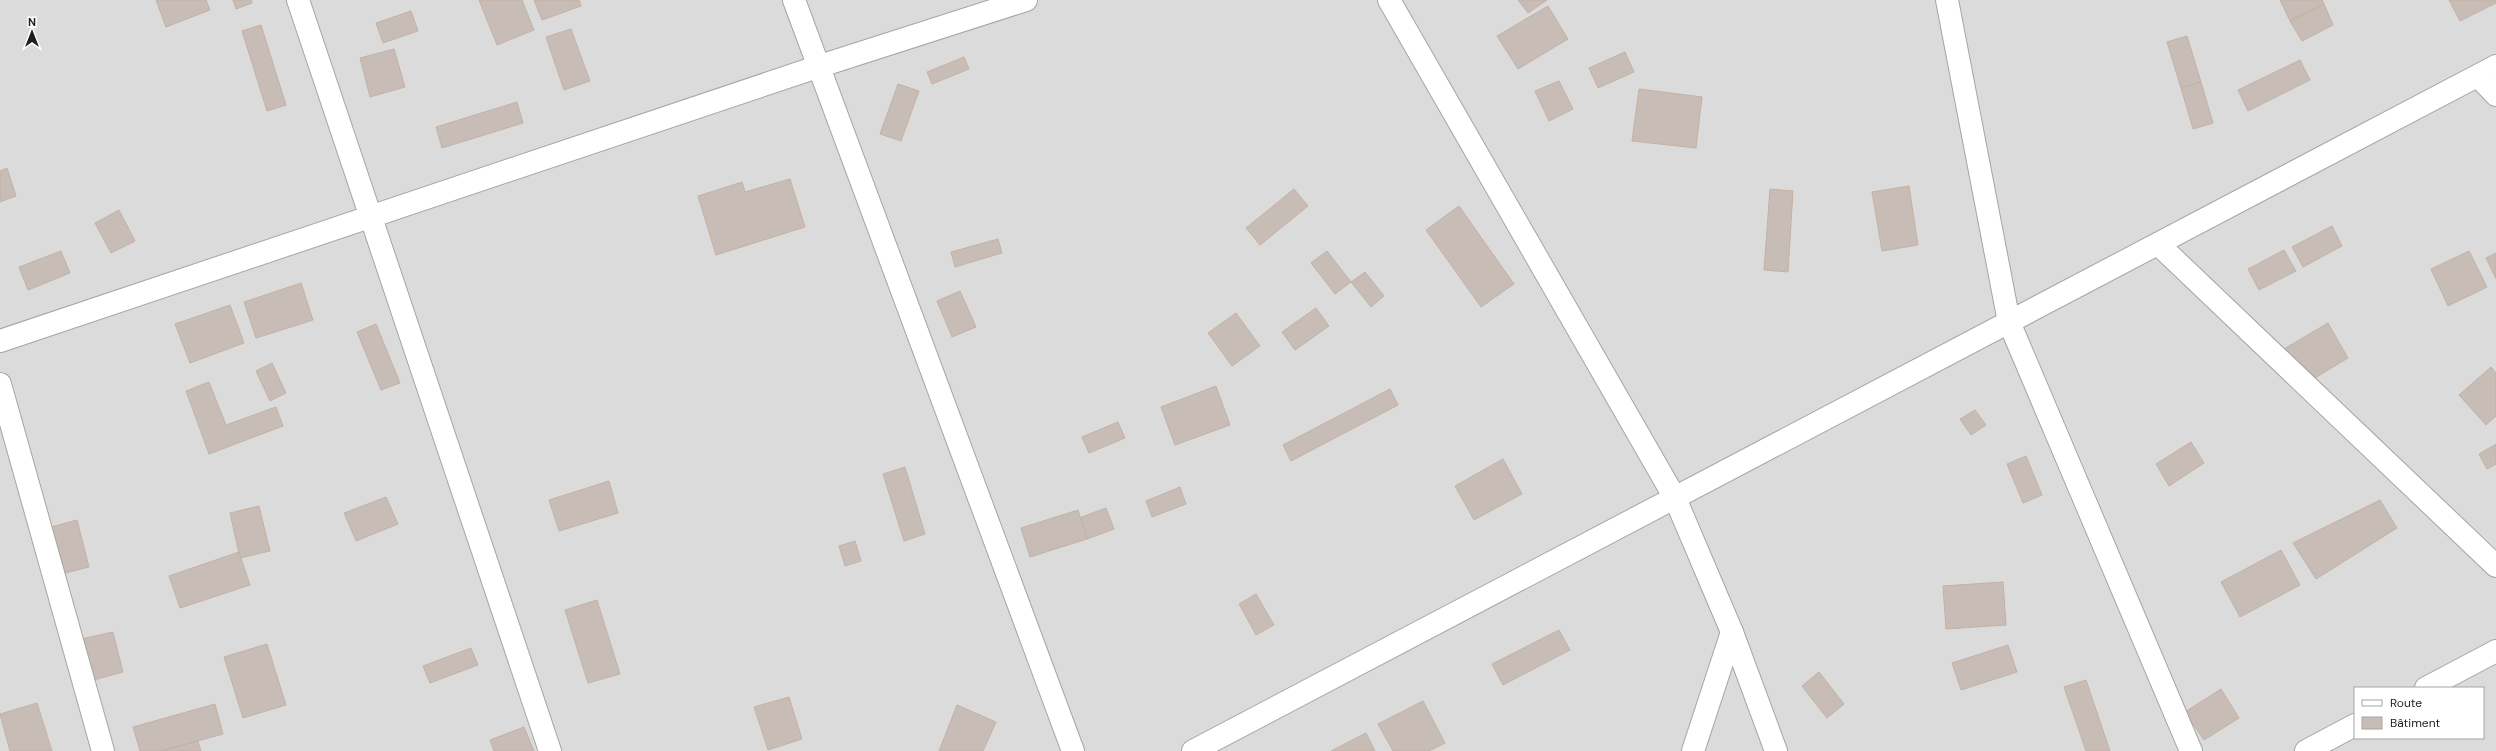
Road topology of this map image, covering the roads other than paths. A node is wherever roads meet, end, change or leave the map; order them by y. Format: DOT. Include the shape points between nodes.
graph roads {
  1 [pos="298,0"];
  2 [pos="794,0"];
  3 [pos="1026,0"];
  4 [pos="1389,0"];
  5 [pos="1947,0"];
  6 [pos="817,67"];
  7 [pos="2487,71"];
  8 [pos="2496,95"];
  9 [pos="371,216"];
  10 [pos="2158,244"];
  11 [pos="2009,322"];
  12 [pos="0,341"];
  13 [pos="0,384"];
  14 [pos="1675,498"];
  15 [pos="2496,566"];
  16 [pos="1732,632"];
  17 [pos="2496,651"];
  18 [pos="2428,687"];
  19 [pos="2354,726"];
  20 [pos="103,751"];
  21 [pos="550,751"];
  22 [pos="1073,751"];
  23 [pos="1193,751"];
  24 [pos="1692,751"];
  25 [pos="1776,751"];
  26 [pos="2191,751"];
  27 [pos="2306,751"];
  1 -- 9 [label="street"];
  2 -- 6 [label="street"];
  3 -- 6 [label="street"];
  4 -- 14 [label="street"];
  5 -- 11 [label="street"];
  6 -- 9 [label="street"];
  6 -- 22 [label="street"];
  7 -- 8 [label="street"];
  7 -- 10 [label="street"];
  9 -- 12 [label="street"];
  9 -- 21 [label="street"];
  10 -- 11 [label="street"];
  10 -- 15 [label="street"];
  11 -- 14 [label="street"];
  11 -- 26 [label="street"];
  13 -- 20 [label="street"];
  14 -- 16 [label="street"];
  14 -- 23 [label="street"];
  16 -- 24 [label="street"];
  16 -- 25 [label="street"];
  17 -- 18 [label="street"];
  19 -- 27 [label="street"];
}
